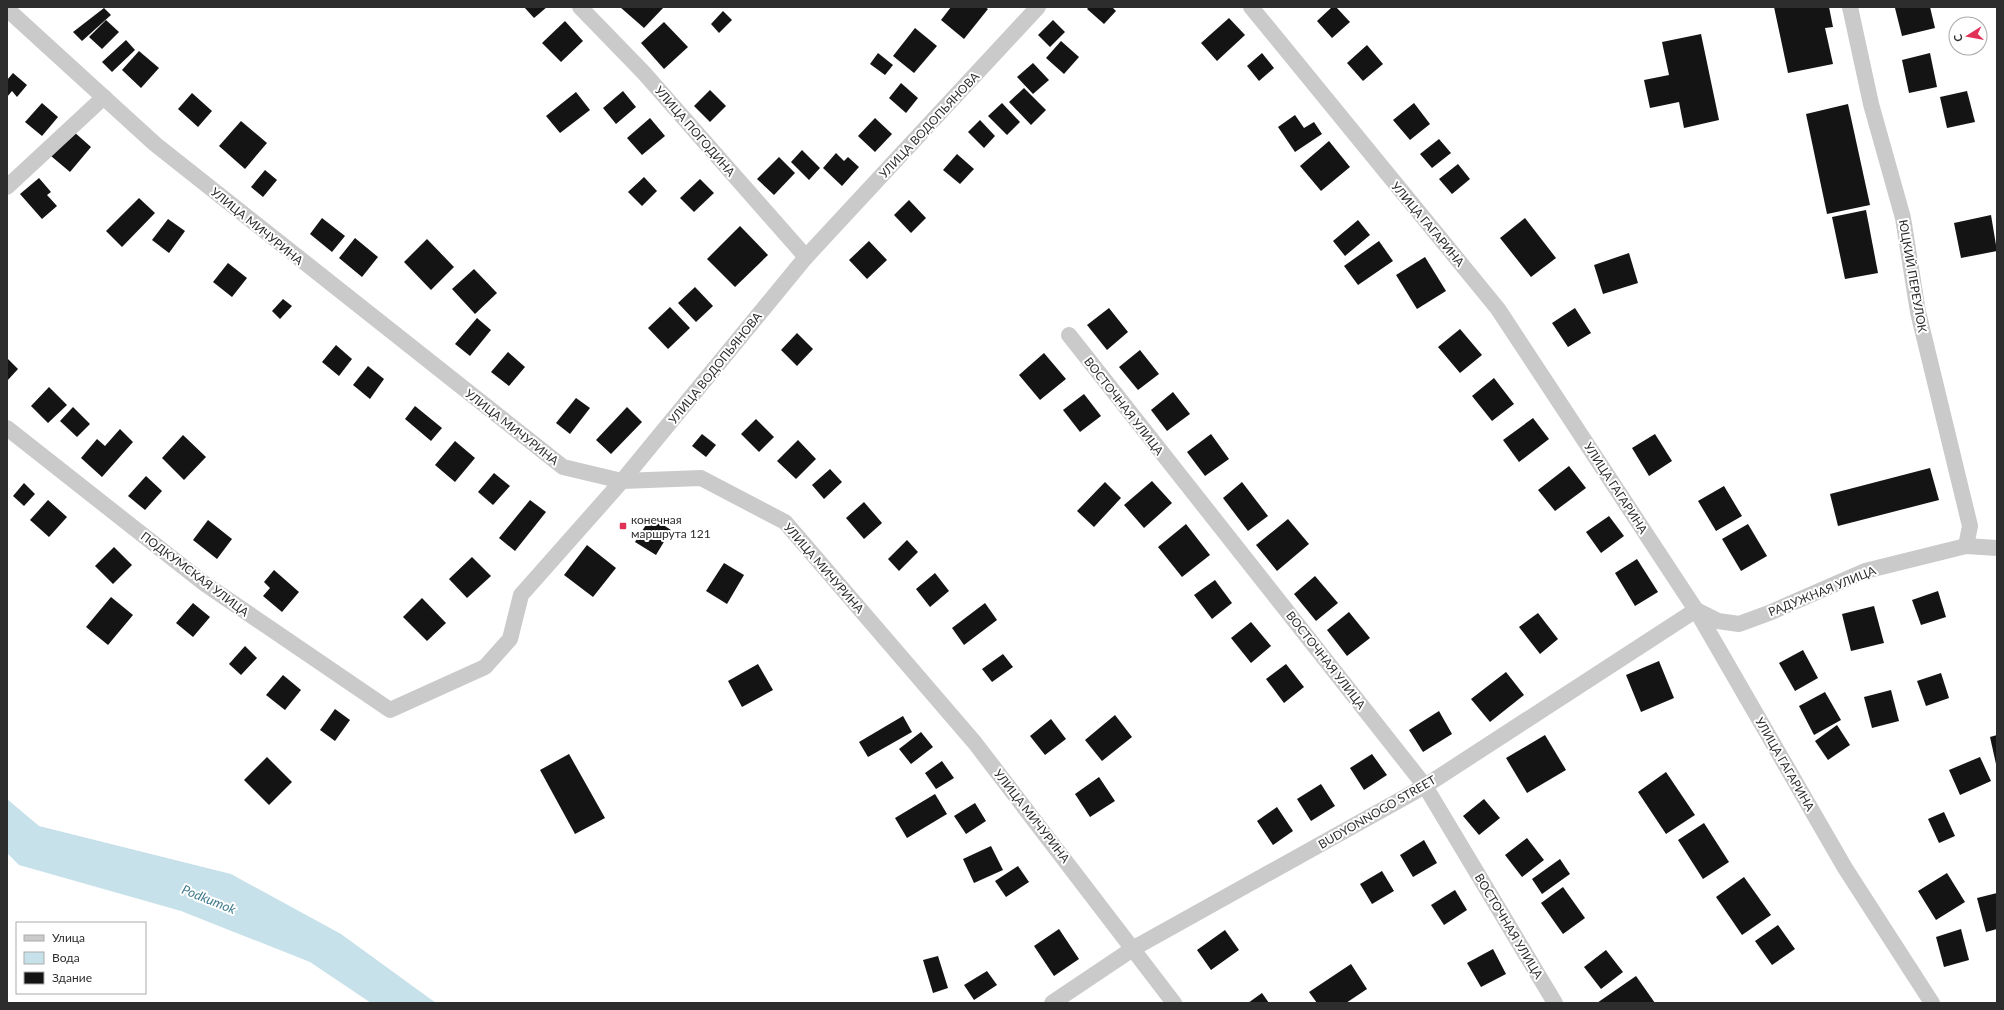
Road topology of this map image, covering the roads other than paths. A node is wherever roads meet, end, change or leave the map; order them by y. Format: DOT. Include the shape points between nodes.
graph roads {
  1 [pos="580,7"];
  2 [pos="1038,7"];
  3 [pos="1251,7"];
  4 [pos="1850,7"];
  5 [pos="7,10"];
  6 [pos="104,97"];
  7 [pos="7,188"];
  8 [pos="806,257"];
  9 [pos="1069,335"];
  10 [pos="7,428"];
  11 [pos="622,481"];
  12 [pos="1966,546"];
  13 [pos="1997,548"];
  14 [pos="1696,610"];
  15 [pos="390,710"];
  16 [pos="1425,786"];
  17 [pos="1134,948"];
  18 [pos="1052,1003"];
  19 [pos="1174,1003"];
  20 [pos="1555,1003"];
  21 [pos="1932,1003"];
  1 -- 8 [label="street, УЛИЦА ПОГОДИНА" via="644,73"];
  2 -- 8 [label="street, УЛИЦА ВОДОПЬЯНОВА"];
  3 -- 14 [label="street, УЛИЦА ГАГАРИНА" via="1498,308"];
  4 -- 12 [label="street, ЮЦКИЙ ПЕРЕУЛОК" via="1871,104 1904,218 1918,312 1970,526"];
  5 -- 6 [label="street, УЛИЦА МИЧУРИНА"];
  6 -- 7 [label="street"];
  6 -- 11 [label="street, УЛИЦА МИЧУРИНА" via="156,144 563,467"];
  8 -- 11 [label="street, УЛИЦА ВОДОПЬЯНОВА"];
  9 -- 16 [label="street, ВОСТОЧНАЯ УЛИЦА"];
  10 -- 15 [label="street, ПОДКУМСКАЯ УЛИЦА" via="205,584"];
  11 -- 15 [label="street, УЛИЦА ВОДОПЬЯНОВА" via="521,594 510,639 485,667"];
  11 -- 17 [label="street, УЛИЦА МИЧУРИНА" via="701,478 785,522 975,743"];
  12 -- 13 [label="street, РАДУЖНАЯ УЛИЦА"];
  12 -- 14 [label="street, РАДУЖНАЯ УЛИЦА" via="1866,571 1739,624 1718,621"];
  14 -- 16 [label="street, BUDYONNOGO STREET"];
  14 -- 21 [label="street, УЛИЦА ГАГАРИНА" via="1845,868"];
  16 -- 17 [label="street, BUDYONNOGO STREET"];
  16 -- 20 [label="street, ВОСТОЧНАЯ УЛИЦА"];
  17 -- 18 [label="street, BUDYONNOGO STREET"];
  17 -- 19 [label="street, УЛИЦА МИЧУРИНА"];
}
